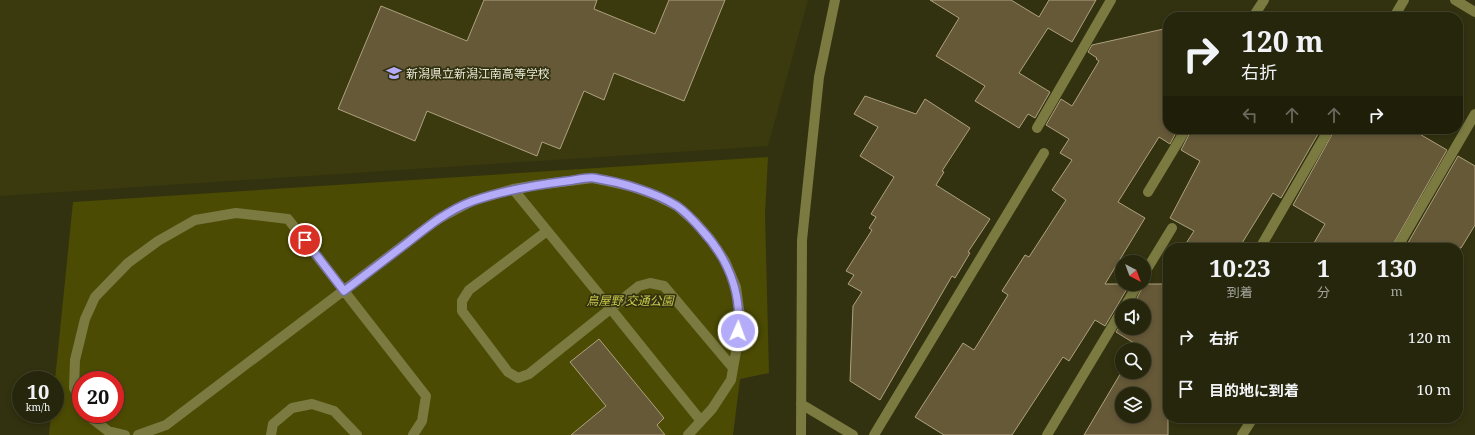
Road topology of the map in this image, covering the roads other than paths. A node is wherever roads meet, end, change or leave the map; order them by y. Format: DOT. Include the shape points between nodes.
graph roads {
  1 [pos="835,0"];
  2 [pos="1112,0"];
  3 [pos="1264,0"];
  4 [pos="1404,0"];
  5 [pos="1455,0"];
  6 [pos="1256,12"];
  7 [pos="1397,12"];
  8 [pos="1475,12"];
  9 [pos="1475,114"];
  10 [pos="1037,128"];
  11 [pos="1183,134"];
  12 [pos="1326,134"];
  13 [pos="1044,153"];
  14 [pos="513,189"];
  15 [pos="1148,192"];
  16 [pos="1172,228"];
  17 [pos="547,231"];
  18 [pos="1263,243"];
  19 [pos="1400,243"];
  20 [pos="1151,262"];
  21 [pos="344,291"];
  22 [pos="611,309"];
  23 [pos="1115,322"];
  24 [pos="733,368"];
  25 [pos="75,371"];
  26 [pos="801,404"];
  27 [pos="701,421"];
  28 [pos="98,423"];
  29 [pos="1250,423"];
  30 [pos="125,435"];
  31 [pos="138,435"];
  32 [pos="271,435"];
  33 [pos="357,435"];
  34 [pos="413,435"];
  35 [pos="688,435"];
  36 [pos="801,435"];
  37 [pos="853,435"];
  38 [pos="874,435"];
  39 [pos="1047,435"];
  40 [pos="1242,435"];
  1 -- 26 [label="street" via="819,77 802,240"];
  2 -- 10 [label="street"];
  3 -- 6 [label="street"];
  4 -- 7 [label="street"];
  5 -- 8 [label="street"];
  9 -- 19 [label="street"];
  11 -- 15 [label="street"];
  12 -- 18 [label="street"];
  13 -- 38 [label="street"];
  14 -- 17 [label="street"];
  14 -- 21 [label="street" via="472,201 438,219"];
  14 -- 24 [label="street" via="593,178 630,186 677,206 710,239 725,261 736,288 740,316"];
  16 -- 20 [label="street"];
  17 -- 22 [label="street"];
  17 -- 22 [label="street" via="469,290 462,301 462,311 508,372 518,378 529,374"];
  21 -- 25 [label="street" via="288,219 236,213 195,220 158,241 128,263 95,297 85,319"];
  21 -- 31 [label="street" via="166,425"];
  21 -- 34 [label="street" via="426,396 422,421"];
  22 -- 24 [label="street" via="639,286 650,283 664,286"];
  22 -- 27 [label="street"];
  23 -- 39 [label="street"];
  24 -- 27 [label="street" via="730,380 712,409"];
  26 -- 36 [label="street"];
  26 -- 37 [label="street"];
  27 -- 35 [label="street"];
  28 -- 30 [label="street" via="108,431"];
  29 -- 40 [label="street"];
  32 -- 33 [label="street" via="274,424 292,408 312,404 334,411"];
}
